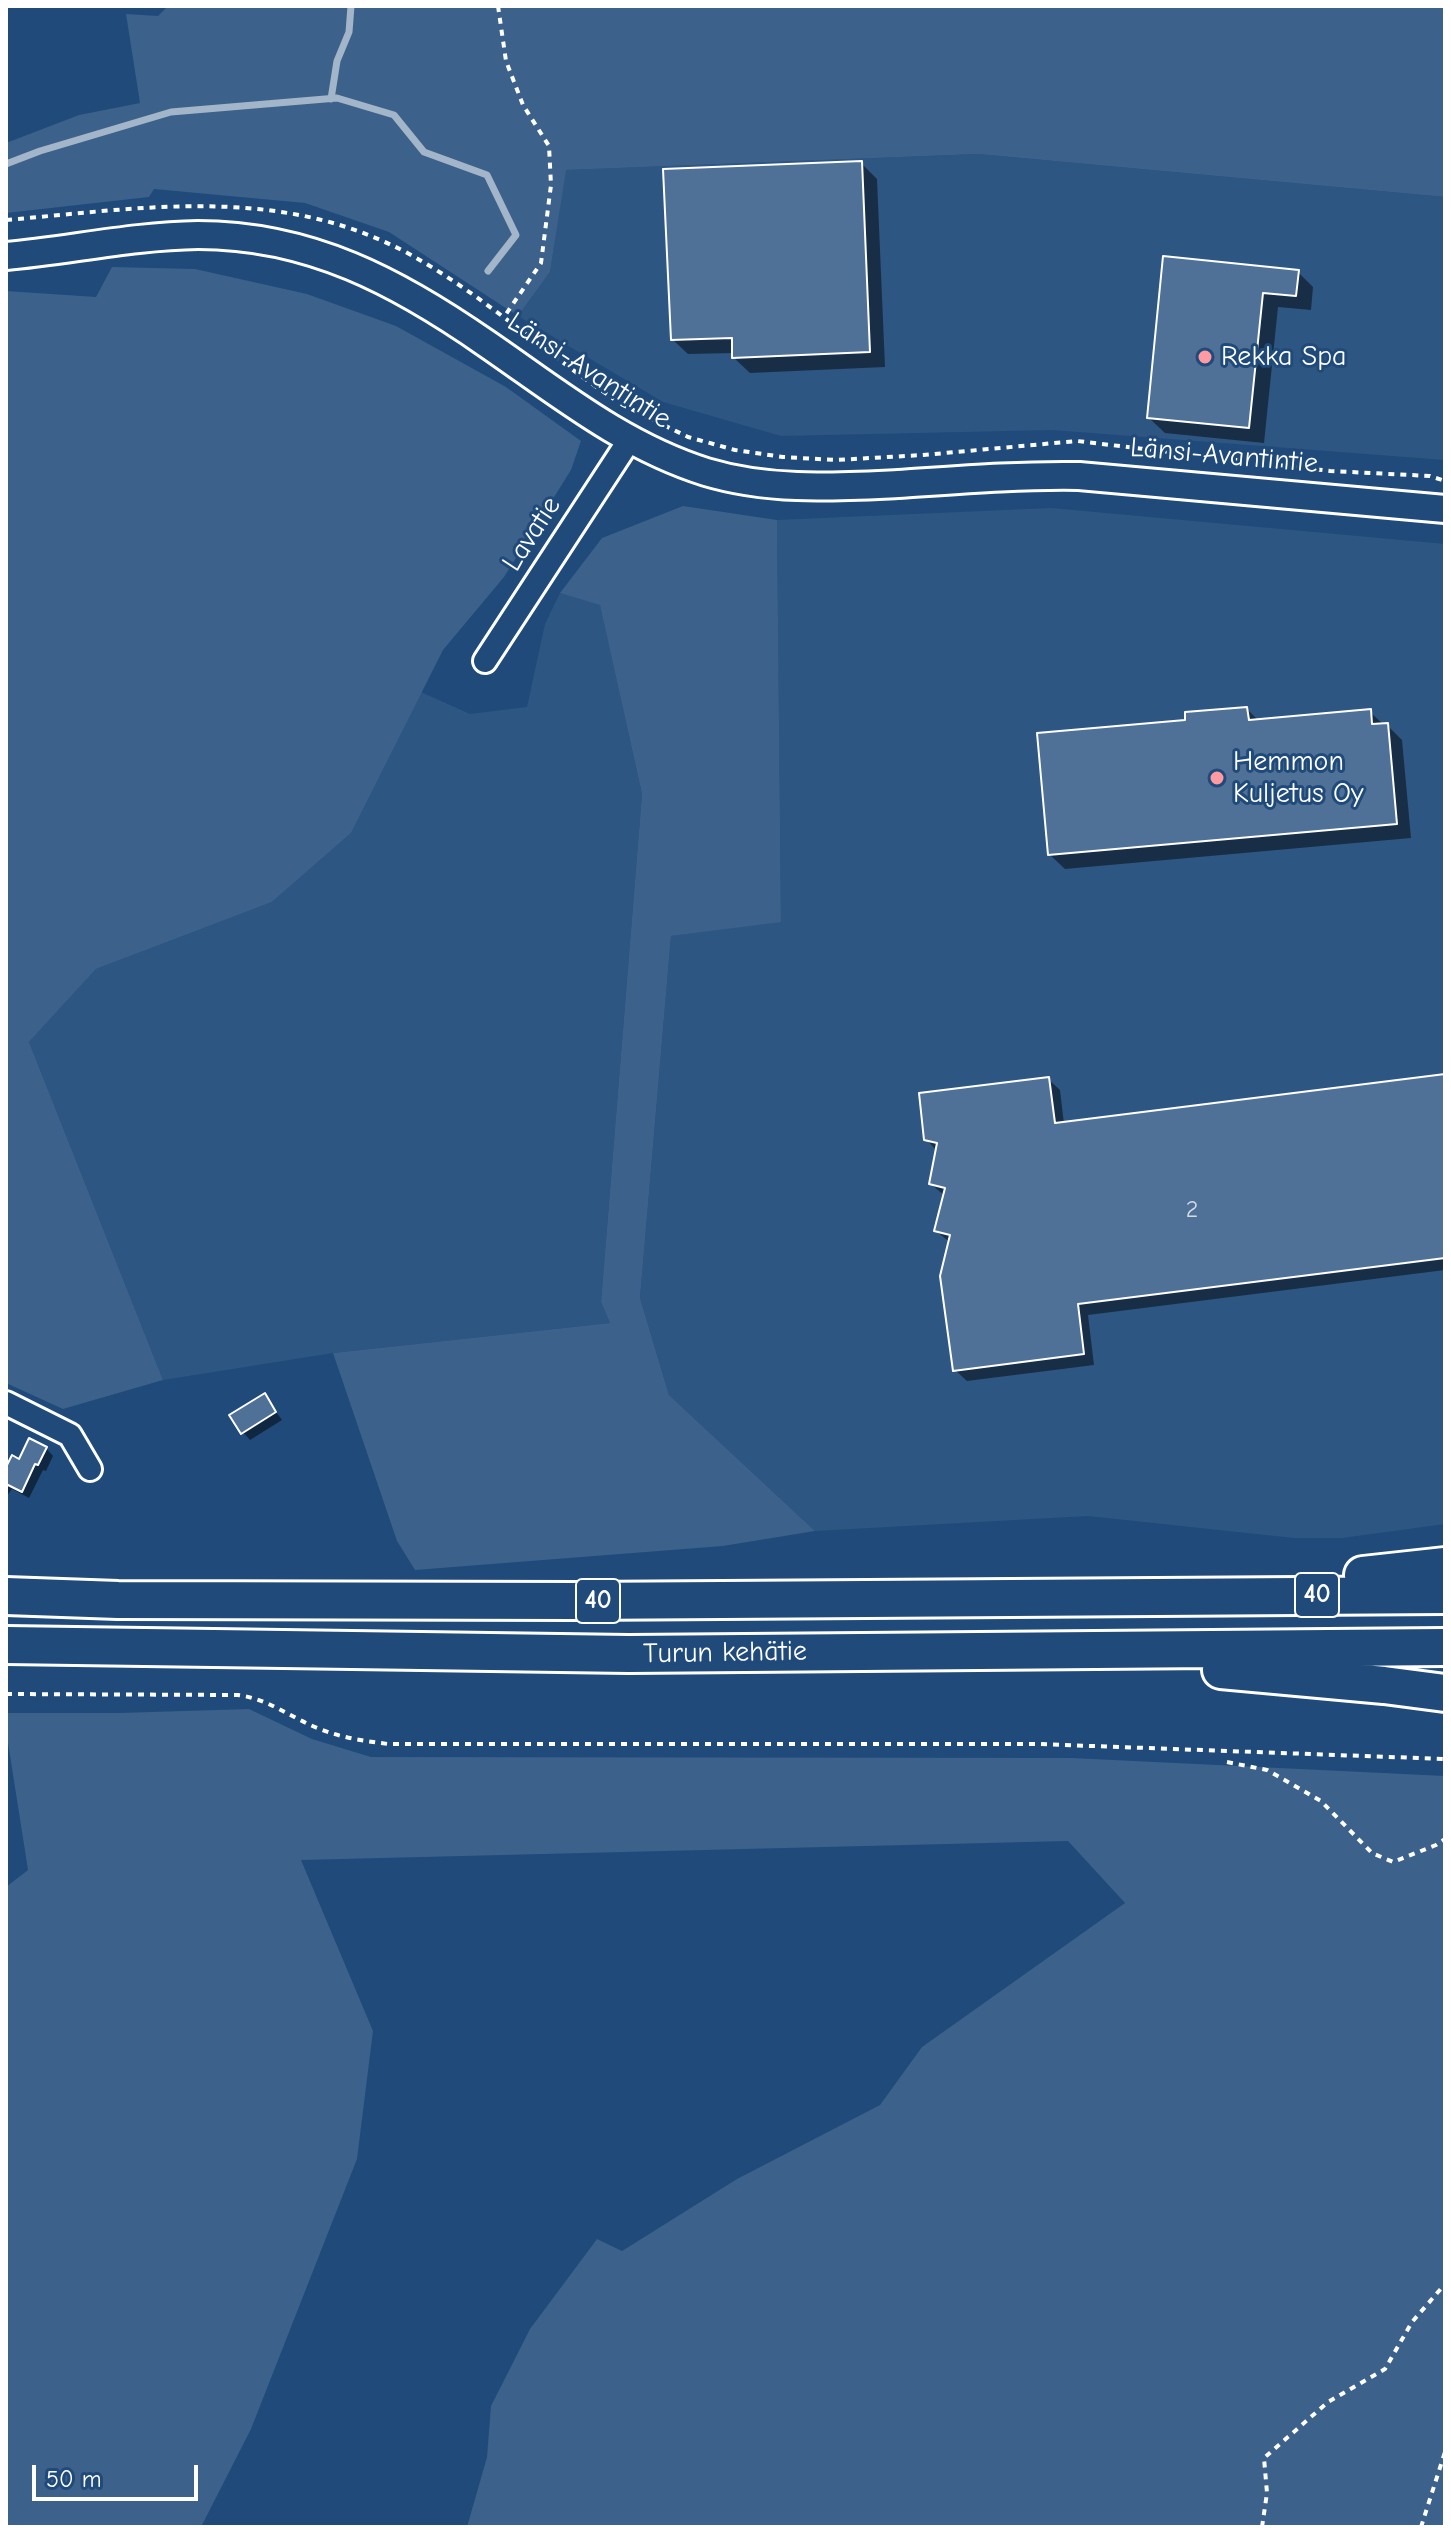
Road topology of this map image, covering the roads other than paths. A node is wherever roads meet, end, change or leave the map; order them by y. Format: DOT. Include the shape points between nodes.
graph roads {
  1 [pos="6,256"];
  2 [pos="630,439"];
  3 [pos="1445,509"];
  4 [pos="485,661"];
  5 [pos="6,1403"];
  6 [pos="90,1469"];
  7 [pos="1445,1566"];
  8 [pos="1445,1595"];
  9 [pos="6,1596"];
  10 [pos="1190,1596"];
  11 [pos="6,1645"];
  12 [pos="1445,1647"];
  13 [pos="952,1650"];
  14 [pos="1445,1693"];
  1 -- 2 [label="street, Länsi-Avantintie" via="199,235 302,248 397,286"];
  2 -- 3 [label="street, Länsi-Avantintie" via="707,472 796,488 1079,476"];
  2 -- 4 [label="street, Lavatie"];
  5 -- 6 [label="street" via="70,1435"];
  7 -- 10 [label="highway"];
  8 -- 10 [label="highway, Turun kehätie / 40"];
  9 -- 10 [label="highway, Turun kehätie / 40" via="578,1601"];
  11 -- 13 [label="highway, Turun kehätie / 40" via="629,1654"];
  12 -- 13 [label="highway, Turun kehätie / 40"];
  13 -- 14 [label="highway" via="1228,1670"];
}
